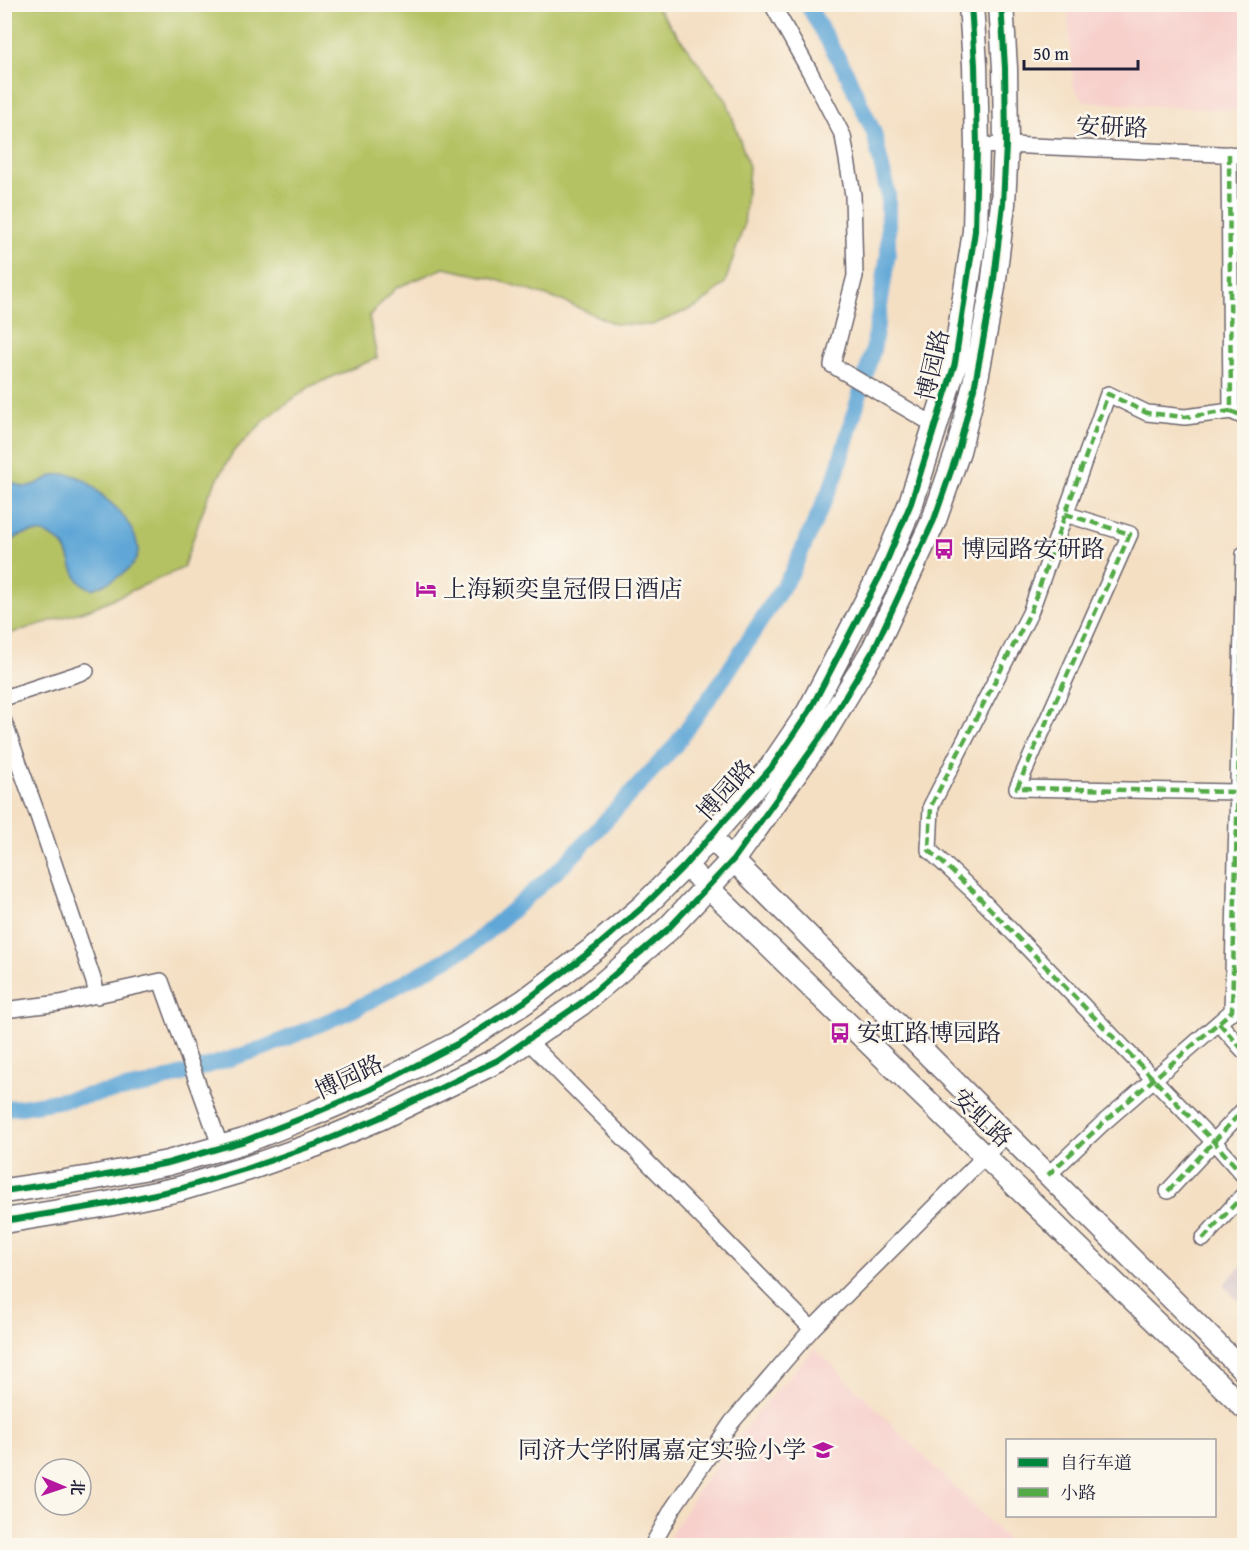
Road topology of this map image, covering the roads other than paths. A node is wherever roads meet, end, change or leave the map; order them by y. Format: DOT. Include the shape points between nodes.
graph roads {
  1 [pos="772,4"];
  2 [pos="971,4"];
  3 [pos="1001,4"];
  4 [pos="1006,145"];
  5 [pos="977,146"];
  6 [pos="1229,154"];
  7 [pos="1245,154"];
  8 [pos="1238,414"];
  9 [pos="936,426"];
  10 [pos="1065,514"];
  11 [pos="1245,554"];
  12 [pos="86,671"];
  13 [pos="4,698"];
  14 [pos="1242,720"];
  15 [pos="4,722"];
  16 [pos="1238,792"];
  17 [pos="709,836"];
  18 [pos="733,860"];
  19 [pos="685,865"];
  20 [pos="1240,880"];
  21 [pos="708,887"];
  22 [pos="97,996"];
  23 [pos="1238,1005"];
  24 [pos="4,1010"];
  25 [pos="1219,1023"];
  26 [pos="527,1040"];
  27 [pos="1245,1051"];
  28 [pos="1154,1079"];
  29 [pos="1245,1109"];
  30 [pos="1008,1134"];
  31 [pos="1214,1142"];
  32 [pos="221,1148"];
  33 [pos="986,1157"];
  34 [pos="1048,1175"];
  35 [pos="1245,1176"];
  36 [pos="4,1191"];
  37 [pos="1168,1191"];
  38 [pos="1245,1194"];
  39 [pos="4,1221"];
  40 [pos="1203,1239"];
  41 [pos="812,1329"];
  42 [pos="1245,1371"];
  43 [pos="1245,1408"];
  44 [pos="652,1545"];
  1 -- 9 [label="street" via="843,136 853,195 855,276 832,365"];
  2 -- 5 [label="main road, 博园路"];
  3 -- 4 [label="main road, 博园路"];
  4 -- 5 [label="street, 安研路"];
  4 -- 6 [label="street, 安研路"];
  4 -- 18 [label="main road, 博园路" via="993,287 977,372 958,452 934,520 868,659 823,734"];
  5 -- 9 [label="main road, 博园路" via="975,231 955,363"];
  6 -- 7 [label="street, 安研路"];
  6 -- 8 [label="street"];
  8 -- 10 [label="street" via="1185,417 1147,413 1108,394"];
  9 -- 17 [label="main road, 博园路" via="911,503 882,572 809,712 771,768"];
  10 -- 16 [label="street" via="1130,534 1017,788"];
  10 -- 28 [label="street" via="1030,613 931,806 929,850"];
  11 -- 14 [label="street"];
  12 -- 13 [label="street"];
  14 -- 16 [label="street"];
  15 -- 22 [label="street"];
  16 -- 20 [label="street"];
  17 -- 18 [label="main road, 安虹路"];
  17 -- 19 [label="main road, 博园路"];
  18 -- 21 [label="main road, 博园路"];
  18 -- 30 [label="main road, 安虹路"];
  19 -- 21 [label="main road, 安虹路"];
  19 -- 32 [label="main road, 博园路" via="644,907 595,948 524,1002 456,1044 370,1089"];
  20 -- 23 [label="street"];
  21 -- 26 [label="main road, 博园路" via="668,929 581,1003"];
  21 -- 33 [label="main road, 安虹路"];
  22 -- 24 [label="street"];
  22 -- 32 [label="street" via="161,981"];
  23 -- 25 [label="street"];
  25 -- 27 [label="street"];
  25 -- 28 [label="street"];
  26 -- 39 [label="main road, 博园路" via="498,1060 379,1118 249,1168 179,1189"];
  26 -- 41 [label="street"];
  28 -- 31 [label="street"];
  28 -- 34 [label="street"];
  29 -- 31 [label="street"];
  30 -- 33 [label="street"];
  30 -- 34 [label="main road, 安虹路"];
  31 -- 35 [label="street"];
  31 -- 37 [label="street"];
  32 -- 36 [label="main road, 博园路" via="124,1172"];
  33 -- 41 [label="street"];
  33 -- 43 [label="main road, 安虹路"];
  34 -- 42 [label="main road, 安虹路"];
  38 -- 40 [label="street"];
  41 -- 44 [label="street" via="732,1422"];
}
